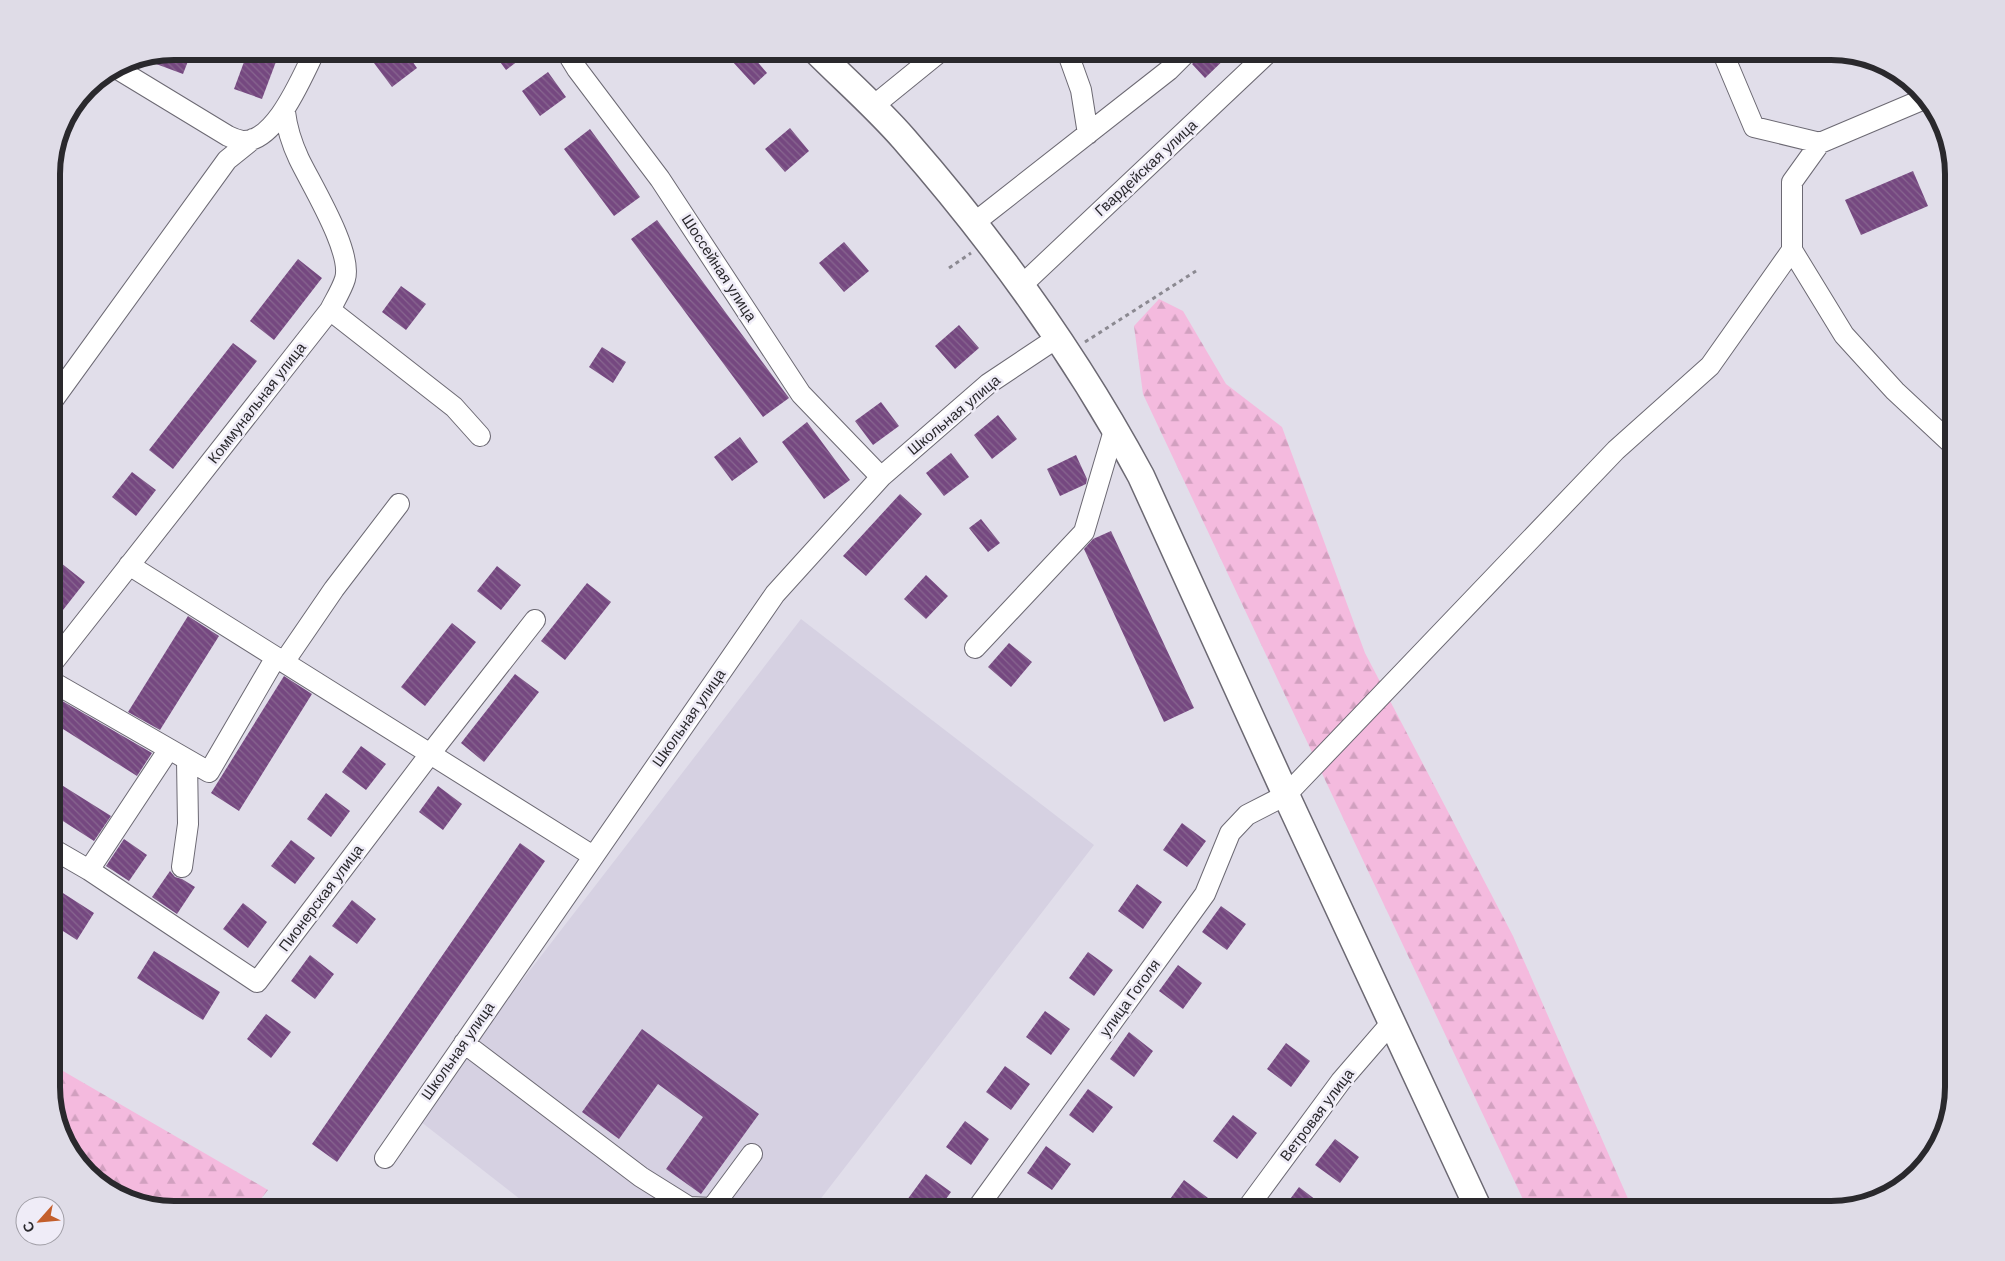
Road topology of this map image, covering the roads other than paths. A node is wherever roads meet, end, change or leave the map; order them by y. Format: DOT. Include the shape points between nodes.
graph roads {
  1 [pos="310,60"];
  2 [pos="572,60"];
  3 [pos="825,60"];
  4 [pos="930,60"];
  5 [pos="1070,60"];
  6 [pos="1179,60"];
  7 [pos="1260,60"];
  8 [pos="1726,60"];
  9 [pos="124,72"];
  10 [pos="1918,101"];
  11 [pos="872,107"];
  12 [pos="284,112"];
  13 [pos="1088,134"];
  14 [pos="253,138"];
  15 [pos="1820,143"];
  16 [pos="981,232"];
  17 [pos="1792,250"];
  18 [pos="1022,285"];
  19 [pos="330,310"];
  20 [pos="1063,346"];
  21 [pos="60,392"];
  22 [pos="1115,427"];
  23 [pos="480,436"];
  24 [pos="1945,438"];
  25 [pos="881,477"];
  26 [pos="399,504"];
  27 [pos="129,565"];
  28 [pos="535,620"];
  29 [pos="975,648"];
  30 [pos="60,654"];
  31 [pos="280,660"];
  32 [pos="60,686"];
  33 [pos="169,749"];
  34 [pos="430,754"];
  35 [pos="187,760"];
  36 [pos="1286,795"];
  37 [pos="60,853"];
  38 [pos="594,856"];
  39 [pos="182,867"];
  40 [pos="89,870"];
  41 [pos="1392,1022"];
  42 [pos="464,1043"];
  43 [pos="752,1154"];
  44 [pos="385,1158"];
  45 [pos="679,1201"];
  46 [pos="717,1201"];
  47 [pos="983,1201"];
  48 [pos="1253,1201"];
  49 [pos="1475,1201"];
  1 -- 12 [label="street"];
  2 -- 25 [label="street, Шоссейная улица" via="660,179 801,394"];
  3 -- 11 [label="main road"];
  4 -- 11 [label="street"];
  5 -- 13 [label="street" via="1081,90"];
  6 -- 13 [label="street"];
  7 -- 18 [label="street, Гвардейская улица"];
  8 -- 15 [label="street" via="1754,126"];
  9 -- 14 [label="street" via="228,136 243,141"];
  10 -- 15 [label="street"];
  11 -- 16 [label="main road" via="903,138"];
  12 -- 14 [label="street" via="268,129"];
  12 -- 19 [label="street, Коммунальная улица" via="298,158 337,234 346,265 346,279"];
  13 -- 16 [label="street"];
  14 -- 21 [label="street" via="226,160"];
  15 -- 17 [label="street" via="1792,182"];
  16 -- 18 [label="main road"];
  17 -- 24 [label="street" via="1844,335 1895,391"];
  17 -- 36 [label="street" via="1710,366 1616,450"];
  18 -- 20 [label="main road"];
  19 -- 23 [label="street" via="454,407"];
  19 -- 27 [label="street, Коммунальная улица"];
  20 -- 22 [label="main road"];
  20 -- 25 [label="street, Школьная улица" via="988,384"];
  22 -- 29 [label="street" via="1084,532"];
  22 -- 36 [label="main road" via="1141,476"];
  25 -- 38 [label="street, Школьная улица" via="775,594"];
  26 -- 31 [label="street"];
  27 -- 30 [label="street, Коммунальная улица"];
  27 -- 31 [label="street"];
  28 -- 34 [label="street, Пионерская улица"];
  31 -- 34 [label="street"];
  31 -- 35 [label="street" via="209,772"];
  32 -- 33 [label="street"];
  33 -- 35 [label="street"];
  33 -- 40 [label="street"];
  34 -- 38 [label="street"];
  34 -- 40 [label="street, Пионерская улица" via="257,982"];
  35 -- 39 [label="street" via="188,824"];
  36 -- 41 [label="main road"];
  36 -- 47 [label="street, улица Гоголя" via="1247,814 1230,834 1205,894"];
  37 -- 40 [label="street, Пионерская улица"];
  38 -- 42 [label="street, Школьная улица"];
  41 -- 48 [label="street, Ветровая улица" via="1342,1081"];
  41 -- 49 [label="main road"];
  42 -- 44 [label="street, Школьная улица"];
  42 -- 45 [label="street" via="641,1178"];
  43 -- 46 [label="street"];
}
